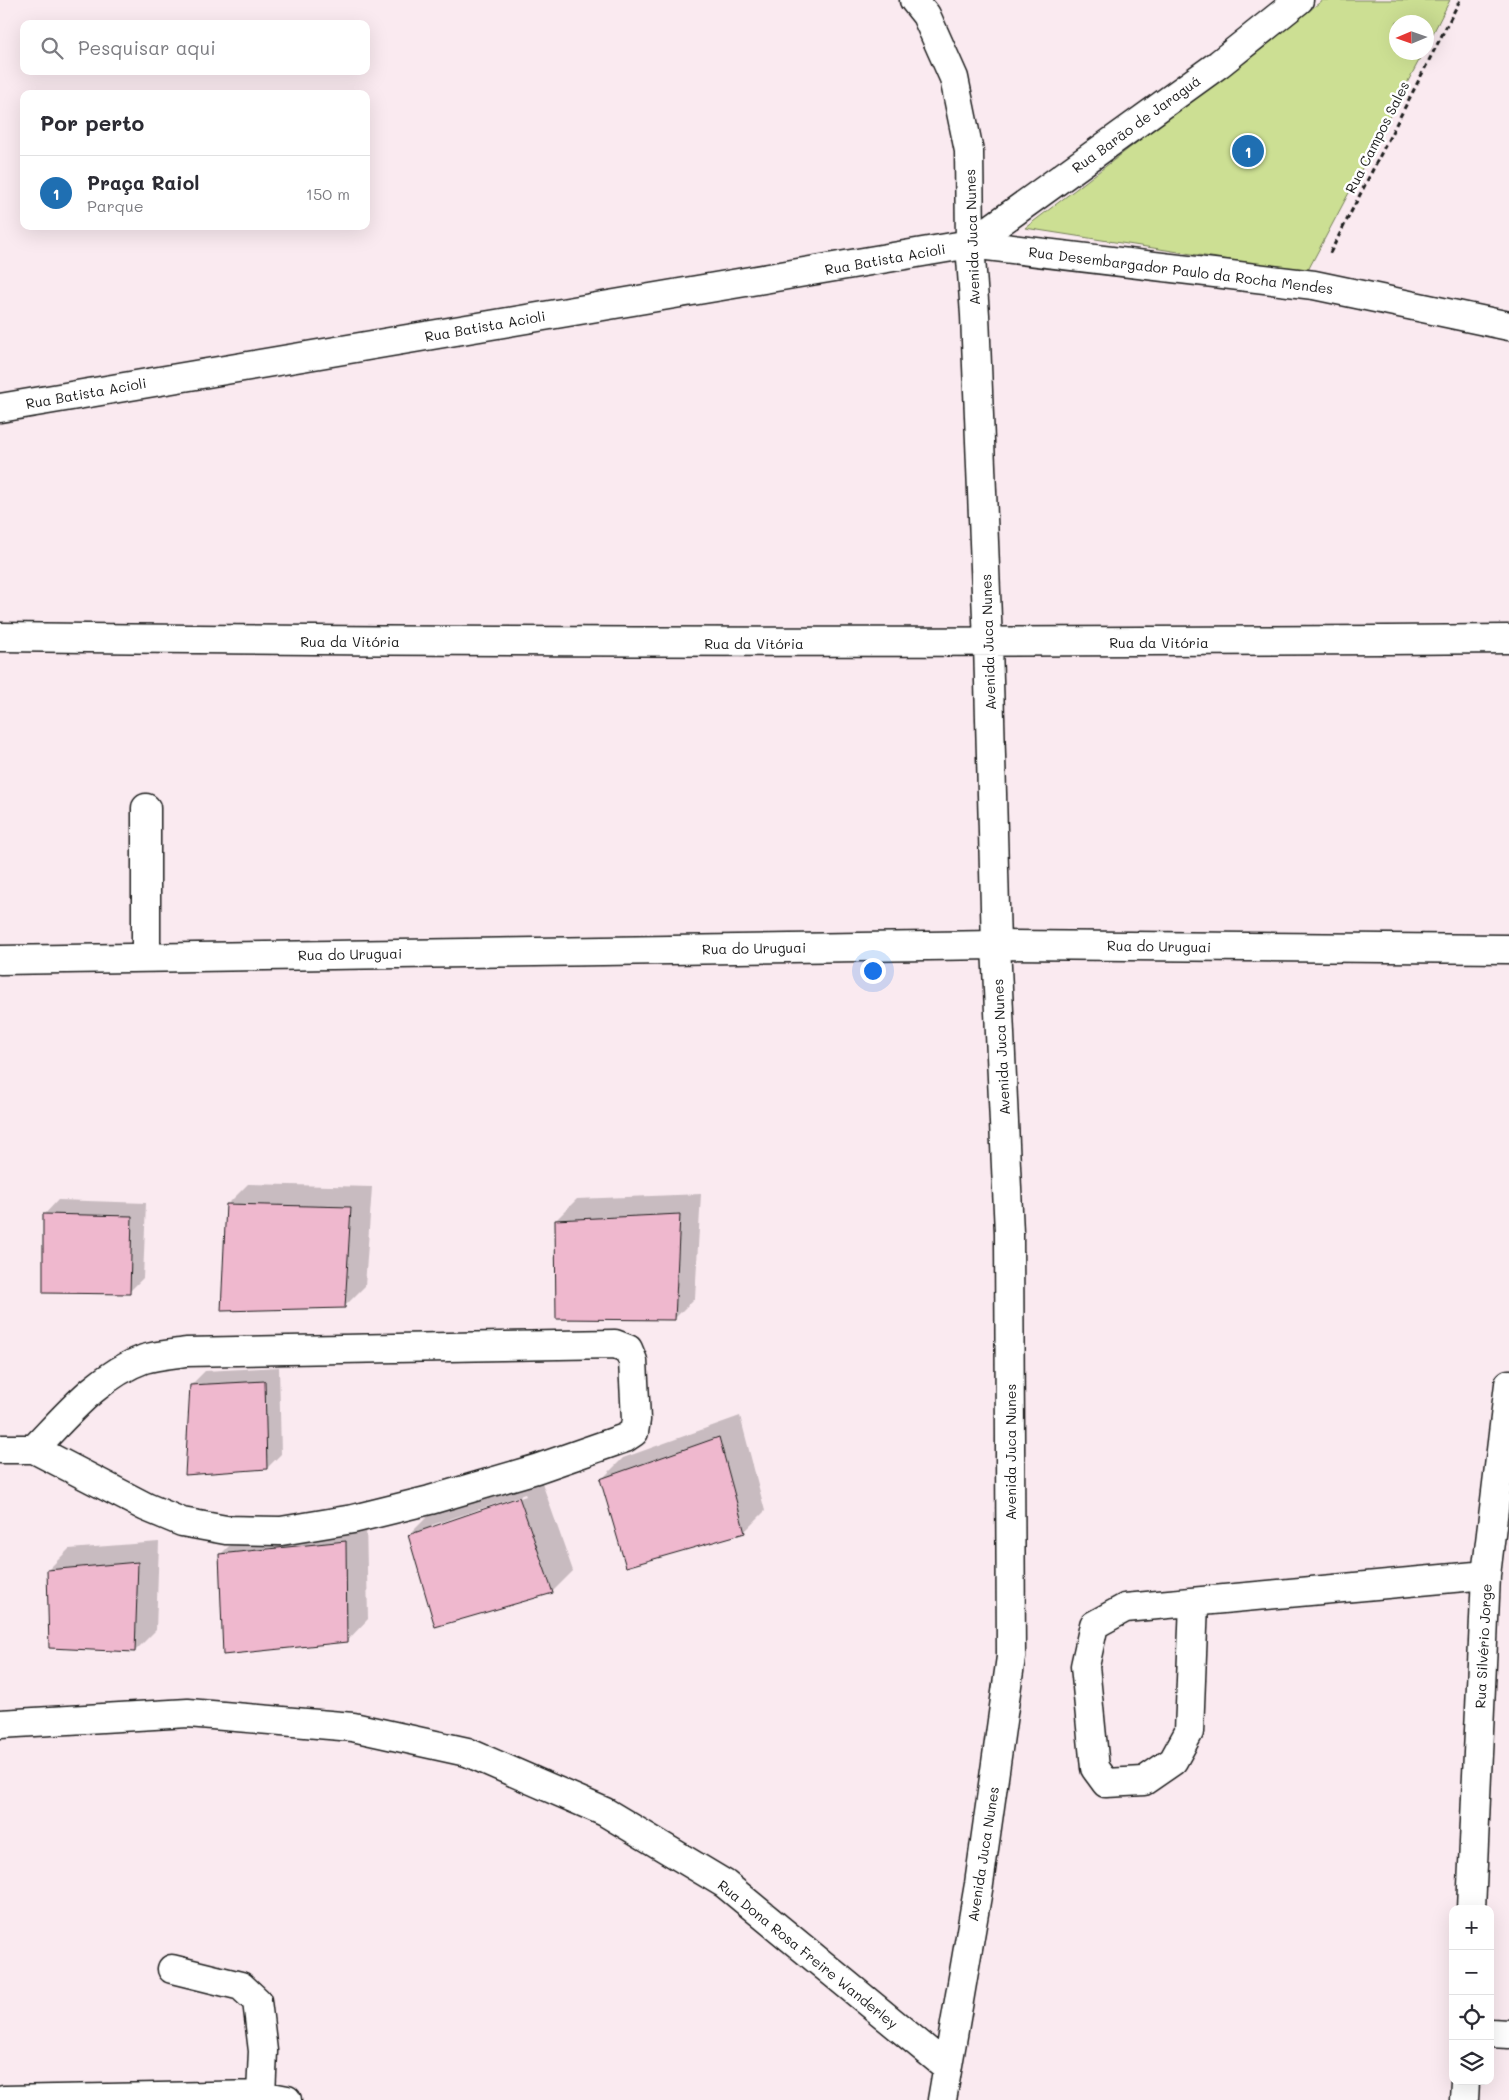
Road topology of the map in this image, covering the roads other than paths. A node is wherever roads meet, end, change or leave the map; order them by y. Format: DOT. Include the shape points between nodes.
graph roads {
  1 [pos="914,0"];
  2 [pos="1299,0"];
  3 [pos="970,244"];
  4 [pos="1509,326"];
  5 [pos="0,408"];
  6 [pos="0,637"];
  7 [pos="1509,639"];
  8 [pos="988,643"];
  9 [pos="146,808"];
  10 [pos="996,945"];
  11 [pos="1509,949"];
  12 [pos="146,957"];
  13 [pos="0,960"];
  14 [pos="1509,1384"];
  15 [pos="0,1449"];
  16 [pos="34,1449"];
  17 [pos="1486,1575"];
  18 [pos="1194,1602"];
  19 [pos="0,1724"];
  20 [pos="1471,1905"];
  21 [pos="172,1969"];
  22 [pos="1494,2033"];
  23 [pos="1509,2034"];
  24 [pos="947,2067"];
  25 [pos="1465,2085"];
  26 [pos="274,2098"];
  27 [pos="4,2100"];
  28 [pos="942,2100"];
  29 [pos="1464,2100"];
  1 -- 3 [label="street, Avenida Juca Nunes" via="926,15 954,78 969,151"];
  2 -- 3 [label="street, Rua Barão de Jaraguá" via="1219,64"];
  3 -- 4 [label="street, Rua Desembargador Paulo da Rocha Mendes" via="1314,285"];
  3 -- 5 [label="street, Rua Batista Acioli"];
  3 -- 8 [label="street, Avenida Juca Nunes"];
  6 -- 8 [label="street, Rua da Vitória"];
  7 -- 8 [label="street, Rua da Vitória"];
  8 -- 10 [label="street, Avenida Juca Nunes"];
  9 -- 12 [label="street"];
  10 -- 11 [label="street, Rua do Uruguai"];
  10 -- 12 [label="street, Rua do Uruguai"];
  10 -- 24 [label="street, Avenida Juca Nunes" via="1009,1233 1011,1657 979,1884"];
  12 -- 13 [label="street, Rua do Uruguai"];
  14 -- 17 [label="street, Rua Silvério Jorge"];
  15 -- 16 [label="street"];
  16 -- 16 [label="street" via="182,1522 226,1530 281,1531 353,1520 430,1500 536,1469 624,1438 634,1432 636,1420 633,1361 628,1349 615,1344 186,1352 145,1359 116,1374 85,1397"];
  17 -- 18 [label="street"];
  17 -- 20 [label="street, Rua Silvério Jorge"];
  18 -- 18 [label="street" via="1125,1608 1094,1625 1085,1666 1095,1768 1106,1783 1144,1781 1173,1761 1189,1732"];
  19 -- 24 [label="street, Rua Dona Rosa Freire Wanderley" via="188,1713 353,1727 467,1752 604,1812 725,1884"];
  21 -- 26 [label="street" via="241,1986 257,2001 263,2052"];
  22 -- 23 [label="street"];
  24 -- 28 [label="street, Avenida Juca Nunes"];
  25 -- 29 [label="street"];
  26 -- 27 [label="street"];
}
